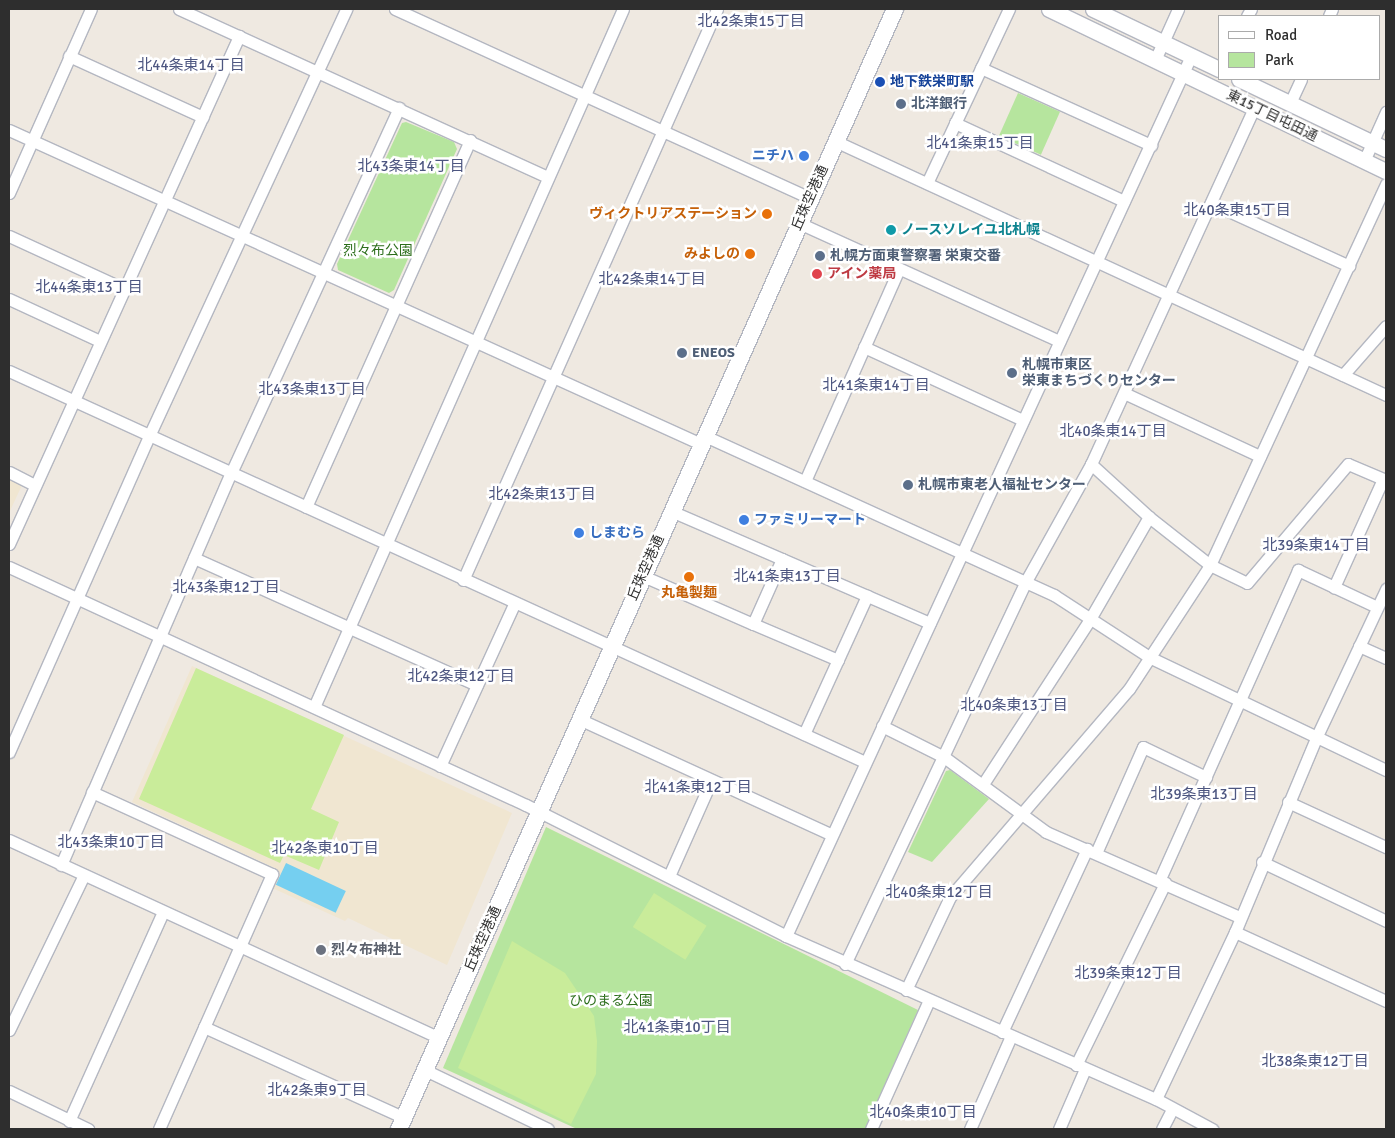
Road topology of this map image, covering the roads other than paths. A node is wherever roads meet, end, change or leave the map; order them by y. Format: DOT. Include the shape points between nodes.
graph roads {
  1 [pos="91,9"];
  2 [pos="179,9"];
  3 [pos="346,9"];
  4 [pos="395,9"];
  5 [pos="621,9"];
  6 [pos="717,9"];
  7 [pos="895,9"];
  8 [pos="1009,9"];
  9 [pos="1049,9"];
  10 [pos="1094,9"];
  11 [pos="1178,9"];
  12 [pos="239,36"];
  13 [pos="1162,42"];
  14 [pos="69,56"];
  15 [pos="1191,56"];
  16 [pos="1154,60"];
  17 [pos="981,68"];
  18 [pos="1218,69"];
  19 [pos="317,72"];
  20 [pos="1183,73"];
  21 [pos="1241,80"];
  22 [pos="1301,80"];
  23 [pos="585,94"];
  24 [pos="1290,103"];
  25 [pos="399,108"];
  26 [pos="1254,108"];
  27 [pos="1386,112"];
  28 [pos="203,117"];
  29 [pos="955,123"];
  30 [pos="9,130"];
  31 [pos="662,130"];
  32 [pos="32,140"];
  33 [pos="470,140"];
  34 [pos="835,140"];
  35 [pos="1151,145"];
  36 [pos="1380,146"];
  37 [pos="1364,161"];
  38 [pos="1386,172"];
  39 [pos="548,177"];
  40 [pos="927,183"];
  41 [pos="1386,184"];
  42 [pos="9,193"];
  43 [pos="810,198"];
  44 [pos="1124,201"];
  45 [pos="164,202"];
  46 [pos="1211,203"];
  47 [pos="799,223"];
  48 [pos="9,236"];
  49 [pos="242,237"];
  50 [pos="1097,261"];
  51 [pos="1349,266"];
  52 [pos="898,269"];
  53 [pos="323,274"];
  54 [pos="124,289"];
  55 [pos="1169,294"];
  56 [pos="9,299"];
  57 [pos="395,307"];
  58 [pos="1386,326"];
  59 [pos="100,341"];
  60 [pos="1059,341"];
  61 [pos="474,343"];
  62 [pos="864,347"];
  63 [pos="1306,358"];
  64 [pos="9,371"];
  65 [pos="1343,375"];
  66 [pos="554,378"];
  67 [pos="1124,393"];
  68 [pos="1386,395"];
  69 [pos="72,400"];
  70 [pos="1023,420"];
  71 [pos="149,436"];
  72 [pos="703,440"];
  73 [pos="1260,456"];
  74 [pos="1091,464"];
  75 [pos="9,472"];
  76 [pos="231,473"];
  77 [pos="805,481"];
  78 [pos="35,484"];
  79 [pos="306,507"];
  80 [pos="671,511"];
  81 [pos="1149,517"];
  82 [pos="384,543"];
  83 [pos="9,544"];
  84 [pos="962,552"];
  85 [pos="194,558"];
  86 [pos="782,559"];
  87 [pos="1210,564"];
  88 [pos="9,567"];
  89 [pos="643,576"];
  90 [pos="463,580"];
  91 [pos="1026,581"];
  92 [pos="1334,587"];
  93 [pos="1386,589"];
  94 [pos="867,596"];
  95 [pos="76,598"];
  96 [pos="514,604"];
  97 [pos="1378,607"];
  98 [pos="1090,619"];
  99 [pos="930,623"];
  100 [pos="752,624"];
  101 [pos="349,627"];
  102 [pos="159,636"];
  103 [pos="1359,646"];
  104 [pos="611,647"];
  105 [pos="1150,657"];
  106 [pos="1386,658"];
  107 [pos="838,660"];
  108 [pos="477,685"];
  109 [pos="1238,700"];
  110 [pos="314,707"];
  111 [pos="579,719"];
  112 [pos="882,726"];
  113 [pos="804,734"];
  114 [pos="1316,738"];
  115 [pos="9,752"];
  116 [pos="944,757"];
  117 [pos="865,762"];
  118 [pos="440,766"];
  119 [pos="1386,770"];
  120 [pos="1206,777"];
  121 [pos="712,780"];
  122 [pos="983,784"];
  123 [pos="92,792"];
  124 [pos="1288,802"];
  125 [pos="538,811"];
  126 [pos="1022,814"];
  127 [pos="832,835"];
  128 [pos="9,840"];
  129 [pos="1386,847"];
  130 [pos="1091,851"];
  131 [pos="1262,862"];
  132 [pos="62,865"];
  133 [pos="84,875"];
  134 [pos="669,876"];
  135 [pos="1162,882"];
  136 [pos="163,912"];
  137 [pos="1240,917"];
  138 [pos="1386,921"];
  139 [pos="1235,932"];
  140 [pos="786,936"];
  141 [pos="239,947"];
  142 [pos="845,964"];
  143 [pos="906,990"];
  144 [pos="929,1000"];
  145 [pos="1386,1001"];
  146 [pos="204,1026"];
  147 [pos="9,1030"];
  148 [pos="1006,1034"];
  149 [pos="440,1038"];
  150 [pos="1081,1067"];
  151 [pos="425,1070"];
  152 [pos="9,1091"];
  153 [pos="1156,1099"];
  154 [pos="1172,1109"];
  155 [pos="69,1121"];
  156 [pos="402,1124"];
  157 [pos="88,1129"];
  158 [pos="159,1129"];
  159 [pos="548,1129"];
  160 [pos="871,1129"];
  161 [pos="970,1129"];
  162 [pos="1059,1129"];
  163 [pos="1162,1129"];
  164 [pos="1212,1129"];
  1 -- 14 [label="street"];
  2 -- 12 [label="street"];
  3 -- 19 [label="street"];
  4 -- 23 [label="street"];
  5 -- 23 [label="street"];
  6 -- 31 [label="street"];
  7 -- 34 [label="main road, 丘珠空港通"];
  8 -- 17 [label="street"];
  9 -- 16 [label="street, 東15丁目屯田通"];
  10 -- 13 [label="street"];
  11 -- 13 [label="street"];
  12 -- 19 [label="street"];
  12 -- 28 [label="street"];
  13 -- 15 [label="street"];
  13 -- 16 [label="street"];
  14 -- 28 [label="street"];
  14 -- 32 [label="street"];
  15 -- 18 [label="street"];
  15 -- 20 [label="street"];
  16 -- 20 [label="street, 東15丁目屯田通"];
  17 -- 29 [label="street"];
  17 -- 35 [label="street"];
  19 -- 25 [label="street"];
  19 -- 49 [label="street"];
  20 -- 26 [label="street, 東15丁目屯田通"];
  20 -- 35 [label="street"];
  21 -- 24 [label="street, 東15丁目屯田通"];
  22 -- 24 [label="street"];
  23 -- 31 [label="street"];
  23 -- 39 [label="street"];
  24 -- 36 [label="street, 東15丁目屯田通"];
  25 -- 33 [label="street"];
  25 -- 53 [label="street"];
  26 -- 37 [label="street, 東15丁目屯田通"];
  26 -- 46 [label="street"];
  27 -- 36 [label="street"];
  28 -- 45 [label="street"];
  29 -- 40 [label="street"];
  29 -- 44 [label="street"];
  30 -- 32 [label="street"];
  31 -- 43 [label="street"];
  31 -- 66 [label="street"];
  32 -- 42 [label="street"];
  32 -- 45 [label="street"];
  33 -- 39 [label="street"];
  33 -- 57 [label="street"];
  34 -- 40 [label="street"];
  34 -- 43 [label="main road, 丘珠空港通"];
  35 -- 44 [label="street"];
  36 -- 37 [label="street"];
  37 -- 38 [label="street, 東15丁目屯田通"];
  39 -- 61 [label="street"];
  40 -- 50 [label="street"];
  41 -- 51 [label="street"];
  43 -- 47 [label="main road, 丘珠空港通"];
  44 -- 50 [label="street"];
  45 -- 49 [label="street"];
  45 -- 54 [label="street"];
  46 -- 51 [label="street"];
  46 -- 55 [label="street"];
  47 -- 52 [label="street"];
  47 -- 72 [label="main road, 丘珠空港通"];
  48 -- 54 [label="street"];
  49 -- 53 [label="street"];
  49 -- 71 [label="street"];
  50 -- 55 [label="street"];
  50 -- 60 [label="street"];
  51 -- 63 [label="street"];
  52 -- 60 [label="street"];
  52 -- 62 [label="street"];
  53 -- 57 [label="street"];
  53 -- 76 [label="street"];
  54 -- 59 [label="street"];
  55 -- 63 [label="street"];
  55 -- 67 [label="street"];
  56 -- 59 [label="street"];
  57 -- 61 [label="street"];
  57 -- 79 [label="street"];
  58 -- 65 [label="street"];
  59 -- 69 [label="street"];
  60 -- 70 [label="street"];
  61 -- 66 [label="street"];
  61 -- 82 [label="street"];
  62 -- 70 [label="street"];
  62 -- 77 [label="street"];
  63 -- 65 [label="street"];
  63 -- 73 [label="street"];
  64 -- 69 [label="street"];
  65 -- 68 [label="street"];
  66 -- 72 [label="street"];
  66 -- 90 [label="street"];
  67 -- 73 [label="street"];
  67 -- 74 [label="street"];
  69 -- 71 [label="street"];
  69 -- 78 [label="street"];
  70 -- 84 [label="street"];
  71 -- 76 [label="street"];
  71 -- 95 [label="street"];
  72 -- 77 [label="street"];
  72 -- 80 [label="main road, 丘珠空港通"];
  73 -- 87 [label="street"];
  74 -- 81 [label="street"];
  74 -- 91 [label="street"];
  75 -- 78 [label="street"];
  76 -- 79 [label="street"];
  76 -- 85 [label="street"];
  77 -- 84 [label="street"];
  78 -- 83 [label="street"];
  79 -- 82 [label="street"];
  80 -- 86 [label="street"];
  80 -- 89 [label="main road, 丘珠空港通"];
  81 -- 87 [label="street"];
  81 -- 98 [label="street"];
  82 -- 90 [label="street"];
  82 -- 101 [label="street"];
  84 -- 91 [label="street"];
  84 -- 99 [label="street"];
  85 -- 101 [label="street"];
  85 -- 102 [label="street"];
  86 -- 94 [label="street"];
  86 -- 100 [label="street"];
  87 -- 92 [label="street" via="1247,583 1348,464 1383,479"];
  87 -- 105 [label="street"];
  88 -- 95 [label="street"];
  89 -- 100 [label="street"];
  89 -- 104 [label="main road, 丘珠空港通"];
  90 -- 96 [label="street"];
  91 -- 98 [label="street"];
  91 -- 116 [label="street"];
  92 -- 97 [label="street"];
  92 -- 109 [label="street" via="1298,570"];
  93 -- 97 [label="street"];
  94 -- 99 [label="street"];
  94 -- 107 [label="street"];
  95 -- 102 [label="street"];
  95 -- 115 [label="street"];
  96 -- 104 [label="street"];
  96 -- 108 [label="street"];
  97 -- 103 [label="street"];
  98 -- 105 [label="street"];
  98 -- 122 [label="street"];
  99 -- 112 [label="street"];
  100 -- 107 [label="street"];
  101 -- 108 [label="street"];
  101 -- 110 [label="street"];
  102 -- 110 [label="street"];
  102 -- 123 [label="street"];
  103 -- 106 [label="street"];
  103 -- 114 [label="street"];
  104 -- 111 [label="main road, 丘珠空港通"];
  104 -- 113 [label="street"];
  105 -- 109 [label="street"];
  105 -- 126 [label="street" via="1128,689"];
  107 -- 113 [label="street"];
  108 -- 118 [label="street"];
  109 -- 114 [label="street"];
  109 -- 120 [label="street"];
  110 -- 118 [label="street"];
  111 -- 121 [label="street"];
  111 -- 125 [label="main road, 丘珠空港通"];
  112 -- 116 [label="street"];
  112 -- 117 [label="street"];
  113 -- 117 [label="street"];
  114 -- 119 [label="street"];
  114 -- 124 [label="street"];
  116 -- 122 [label="street"];
  116 -- 142 [label="street"];
  117 -- 127 [label="street"];
  118 -- 125 [label="street"];
  120 -- 130 [label="street" via="1143,747"];
  120 -- 135 [label="street"];
  121 -- 127 [label="street"];
  121 -- 134 [label="street"];
  122 -- 126 [label="street"];
  123 -- 132 [label="street"];
  123 -- 141 [label="street" via="272,874"];
  124 -- 129 [label="street"];
  124 -- 131 [label="street"];
  125 -- 134 [label="street"];
  125 -- 149 [label="main road, 丘珠空港通"];
  126 -- 130 [label="street" via="1046,832"];
  126 -- 143 [label="street" via="950,897"];
  127 -- 140 [label="street"];
  128 -- 132 [label="street"];
  130 -- 135 [label="street"];
  130 -- 148 [label="street"];
  131 -- 137 [label="street"];
  131 -- 138 [label="street"];
  132 -- 133 [label="street"];
  133 -- 136 [label="street"];
  133 -- 147 [label="street"];
  134 -- 140 [label="street"];
  135 -- 137 [label="street"];
  135 -- 150 [label="street"];
  136 -- 141 [label="street"];
  136 -- 155 [label="street"];
  137 -- 139 [label="street"];
  139 -- 145 [label="street"];
  139 -- 153 [label="street"];
  140 -- 142 [label="street"];
  141 -- 146 [label="street"];
  141 -- 149 [label="street"];
  142 -- 143 [label="street"];
  143 -- 144 [label="street"];
  144 -- 148 [label="street"];
  144 -- 160 [label="street"];
  146 -- 156 [label="street"];
  146 -- 158 [label="street"];
  148 -- 150 [label="street"];
  148 -- 161 [label="street"];
  149 -- 151 [label="main road, 丘珠空港通"];
  150 -- 153 [label="street"];
  150 -- 162 [label="street"];
  151 -- 156 [label="main road, 丘珠空港通"];
  151 -- 159 [label="street"];
  152 -- 155 [label="street"];
  153 -- 154 [label="street"];
  154 -- 163 [label="street"];
  154 -- 164 [label="street"];
  155 -- 157 [label="street"];
}
